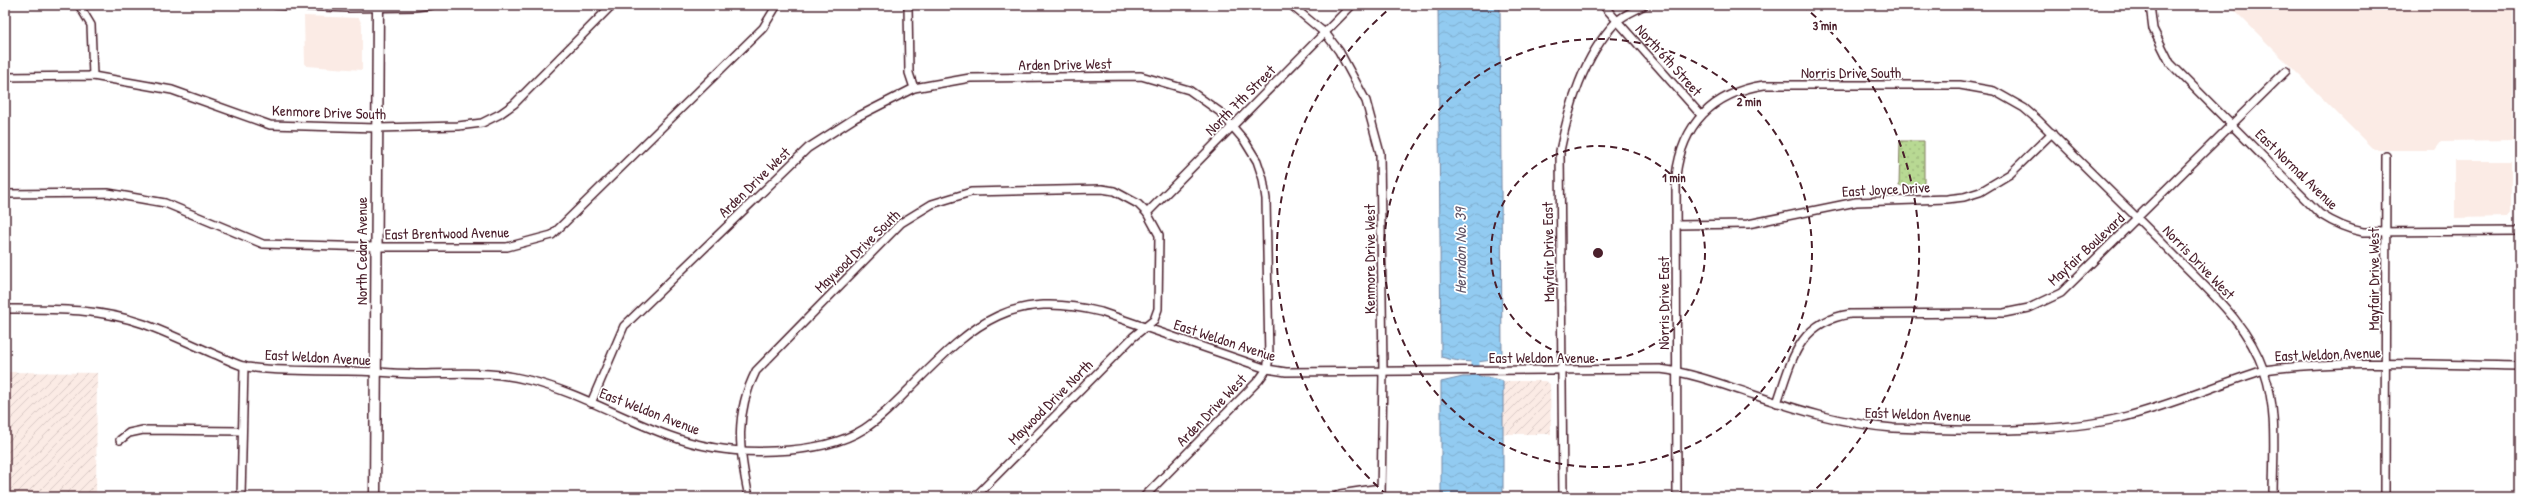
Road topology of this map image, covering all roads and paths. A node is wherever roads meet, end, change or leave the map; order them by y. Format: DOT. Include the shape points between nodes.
graph roads {
  1 [pos="79,5"];
  2 [pos="276,5"];
  3 [pos="432,5"];
  4 [pos="612,5"];
  5 [pos="777,5"];
  6 [pos="908,5"];
  7 [pos="1290,5"];
  8 [pos="1352,5"];
  9 [pos="1603,5"];
  10 [pos="1645,5"];
  11 [pos="2150,5"];
  12 [pos="378,6"];
  13 [pos="1616,21"];
  14 [pos="1326,34"];
  15 [pos="2286,71"];
  16 [pos="93,76"];
  17 [pos="5,77"];
  18 [pos="914,88"];
  19 [pos="2007,97"];
  20 [pos="1701,115"];
  21 [pos="2230,123"];
  22 [pos="1233,125"];
  23 [pos="377,128"];
  24 [pos="2052,133"];
  25 [pos="2386,156"];
  26 [pos="5,194"];
  27 [pos="1147,213"];
  28 [pos="2138,218"];
  29 [pos="1677,224"];
  30 [pos="2520,231"];
  31 [pos="2386,232"];
  32 [pos="376,247"];
  33 [pos="5,309"];
  34 [pos="1146,328"];
  35 [pos="2386,364"];
  36 [pos="244,366"];
  37 [pos="2520,366"];
  38 [pos="1267,369"];
  39 [pos="1563,369"];
  40 [pos="1383,370"];
  41 [pos="2264,370"];
  42 [pos="1676,371"];
  43 [pos="376,373"];
  44 [pos="591,403"];
  45 [pos="1777,403"];
  46 [pos="242,431"];
  47 [pos="120,440"];
  48 [pos="741,451"];
  49 [pos="1380,488"];
  50 [pos="241,497"];
  51 [pos="375,497"];
  52 [pos="748,497"];
  53 [pos="975,497"];
  54 [pos="1144,497"];
  55 [pos="1335,497"];
  56 [pos="1381,497"];
  57 [pos="1563,497"];
  58 [pos="1677,497"];
  59 [pos="2273,497"];
  60 [pos="2385,497"];
  1 -- 16 [label="street" via="91,25"];
  2 -- 12 [label="street"];
  3 -- 12 [label="street"];
  4 -- 23 [label="street, Kenmore Drive South" via="514,104 500,114 482,123 458,126"];
  5 -- 32 [label="street, East Brentwood Avenue" via="762,28 552,235 507,247"];
  6 -- 18 [label="street" via="910,73"];
  7 -- 14 [label="street"];
  8 -- 14 [label="street, North 7th Street"];
  9 -- 13 [label="street, North 6th Street"];
  10 -- 13 [label="street"];
  11 -- 21 [label="street, East Normal Avenue" via="2153,29 2170,63"];
  12 -- 23 [label="main road, North Cedar Avenue"];
  13 -- 20 [label="street, North 6th Street"];
  13 -- 39 [label="street, Mayfair Drive East" via="1593,54 1580,79 1568,111 1560,151"];
  14 -- 22 [label="street, North 7th Street"];
  14 -- 40 [label="street, Kenmore Drive West" via="1353,75 1366,101 1380,153"];
  15 -- 21 [label="street, Mayfair Boulevard"];
  16 -- 17 [label="street, Kenmore Drive South"];
  16 -- 23 [label="street, Kenmore Drive South" via="172,90 270,125"];
  18 -- 22 [label="street, Arden Drive West" via="970,78 1141,76 1189,90 1202,97"];
  18 -- 44 [label="street, Arden Drive West" via="854,118 808,148 624,326"];
  19 -- 20 [label="street, Norris Drive South" via="1960,85 1764,85 1728,96"];
  19 -- 24 [label="street, Norris Drive West" via="2024,108"];
  20 -- 29 [label="street, Norris Drive East" via="1683,144 1678,160"];
  21 -- 28 [label="street, Mayfair Boulevard"];
  21 -- 31 [label="street, East Normal Avenue" via="2320,214 2349,230"];
  22 -- 27 [label="street, North 7th Street"];
  22 -- 38 [label="street, Arden Drive West" via="1257,161 1266,199 1269,358"];
  23 -- 32 [label="main road, North Cedar Avenue"];
  24 -- 28 [label="street, Norris Drive West"];
  24 -- 29 [label="street, East Joyce Drive" via="2010,174 1980,192 1964,197 1856,202 1748,224"];
  25 -- 31 [label="street, Mayfair Drive West"];
  26 -- 32 [label="street, East Brentwood Avenue" via="108,193 164,203 263,244"];
  27 -- 34 [label="street, Maywood Drive North" via="1159,235 1158,309 1154,320"];
  27 -- 48 [label="street, Maywood Drive South" via="1127,197 1102,189 971,192 944,200 914,214 891,233 756,371 741,411"];
  28 -- 41 [label="street, Norris Drive West" via="2232,314"];
  28 -- 45 [label="street, Mayfair Boulevard" via="2069,286 2029,308 1992,314 1850,314 1824,321 1801,341"];
  29 -- 42 [label="street, Norris Drive East"];
  30 -- 31 [label="street, East Normal Avenue"];
  31 -- 35 [label="street, Mayfair Drive West"];
  32 -- 43 [label="main road, North Cedar Avenue"];
  33 -- 36 [label="street, East Weldon Avenue" via="74,309 120,317"];
  34 -- 38 [label="street, East Weldon Avenue"];
  34 -- 48 [label="street, East Weldon Avenue" via="1077,306 1054,304 1002,313 967,333 891,407 862,430 844,439 820,445 775,451"];
  34 -- 53 [label="street, Maywood Drive North" via="1133,337"];
  35 -- 37 [label="street, East Weldon Avenue"];
  35 -- 41 [label="street, East Weldon Avenue"];
  35 -- 60 [label="street, Mayfair Drive West"];
  36 -- 43 [label="street, East Weldon Avenue" via="278,370"];
  36 -- 46 [label="street"];
  38 -- 40 [label="street, East Weldon Avenue" via="1286,372"];
  38 -- 54 [label="street, Arden Drive West"];
  39 -- 40 [label="street, East Weldon Avenue"];
  39 -- 42 [label="street, East Weldon Avenue"];
  39 -- 57 [label="street, Mayfair Drive East"];
  40 -- 49 [label="street, Kenmore Drive West"];
  41 -- 45 [label="street, East Weldon Avenue" via="2132,414 2092,424 2044,428 1915,429 1868,426 1825,418"];
  41 -- 59 [label="street, Norris Drive West" via="2272,408"];
  42 -- 45 [label="street, East Weldon Avenue"];
  42 -- 58 [label="street, Norris Drive East"];
  43 -- 44 [label="street, East Weldon Avenue" via="500,375 550,386"];
  43 -- 51 [label="main road, North Cedar Avenue"];
  44 -- 48 [label="street, East Weldon Avenue" via="670,437 695,444"];
  46 -- 47 [label="street" via="143,430 129,433"];
  46 -- 50 [label="street"];
  48 -- 52 [label="street"];
  49 -- 55 [label="street"];
  49 -- 56 [label="street, Kenmore Drive West"];
}
